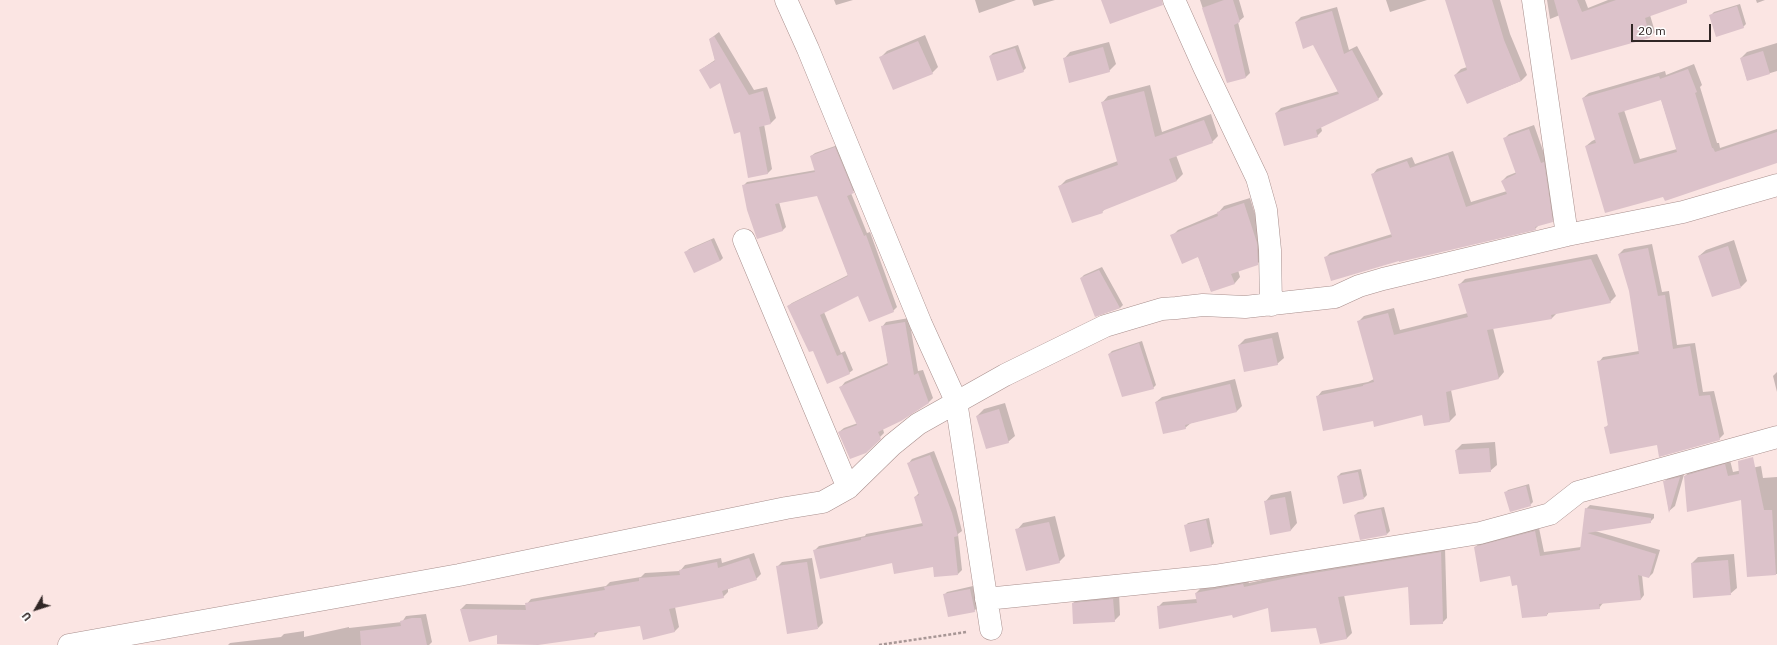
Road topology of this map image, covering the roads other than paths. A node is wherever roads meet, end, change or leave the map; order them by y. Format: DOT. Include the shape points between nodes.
graph roads {
  1 [pos="786,0"];
  2 [pos="1174,0"];
  3 [pos="1533,0"];
  4 [pos="1777,185"];
  5 [pos="1567,235"];
  6 [pos="744,240"];
  7 [pos="1271,305"];
  8 [pos="956,401"];
  9 [pos="1777,437"];
  10 [pos="848,488"];
  11 [pos="986,599"];
  12 [pos="991,629"];
  13 [pos="69,645"];
  1 -- 8 [label="street" via="921,324"];
  2 -- 7 [label="street" via="1258,178 1266,210"];
  3 -- 5 [label="street"];
  4 -- 5 [label="street" via="1683,212"];
  5 -- 7 [label="street" via="1383,279 1335,297"];
  6 -- 10 [label="street"];
  7 -- 8 [label="street" via="1203,305 1162,309 1105,326"];
  8 -- 10 [label="street" via="918,424 892,445"];
  8 -- 11 [label="street"];
  9 -- 11 [label="street" via="1578,492 1550,514 1480,533 1214,576"];
  10 -- 13 [label="street" via="823,502 460,575"];
  11 -- 12 [label="street"];
}
